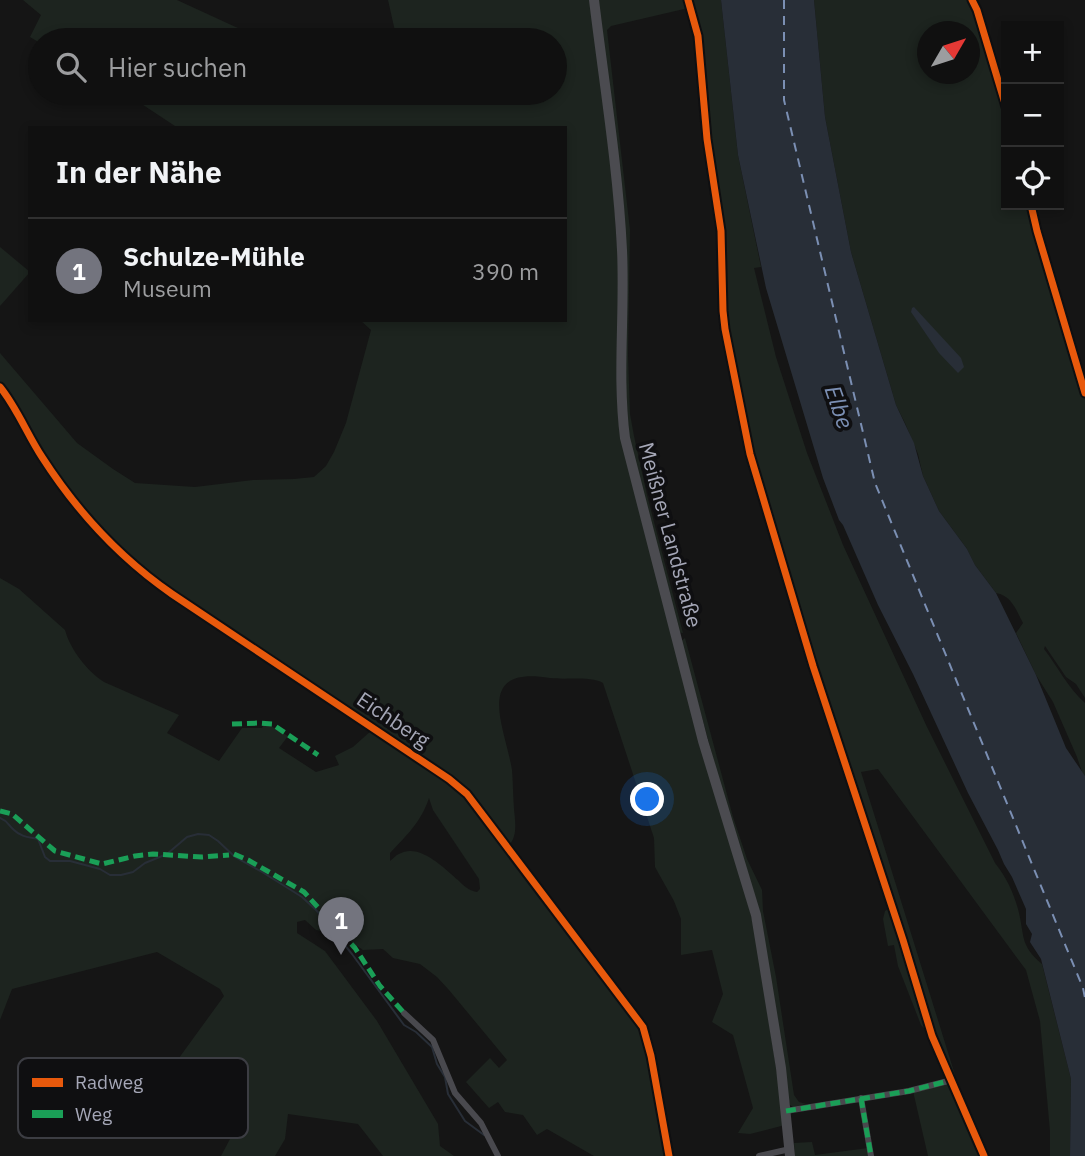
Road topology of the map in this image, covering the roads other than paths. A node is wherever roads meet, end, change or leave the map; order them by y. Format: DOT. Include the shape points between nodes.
graph roads {
  1 [pos="594,0"];
  2 [pos="0,387"];
  3 [pos="404,1013"];
  4 [pos="952,1080"];
  5 [pos="861,1098"];
  6 [pos="786,1111"];
  7 [pos="790,1152"];
  8 [pos="498,1156"];
  9 [pos="669,1156"];
  10 [pos="759,1156"];
  11 [pos="871,1156"];
  1 -- 6 [label="main road, Meißner Landstraße" via="620,222 625,438 703,741 756,915"];
  2 -- 9 [label="street, Eichberg" via="79,509 142,572 467,794 643,1027"];
  3 -- 8 [label="street" via="433,1040 455,1093 481,1123"];
  4 -- 5 [label="street"];
  5 -- 6 [label="street"];
  5 -- 11 [label="street"];
  6 -- 7 [label="main road, Meißner Landstraße"];
  7 -- 10 [label="street"];
}
